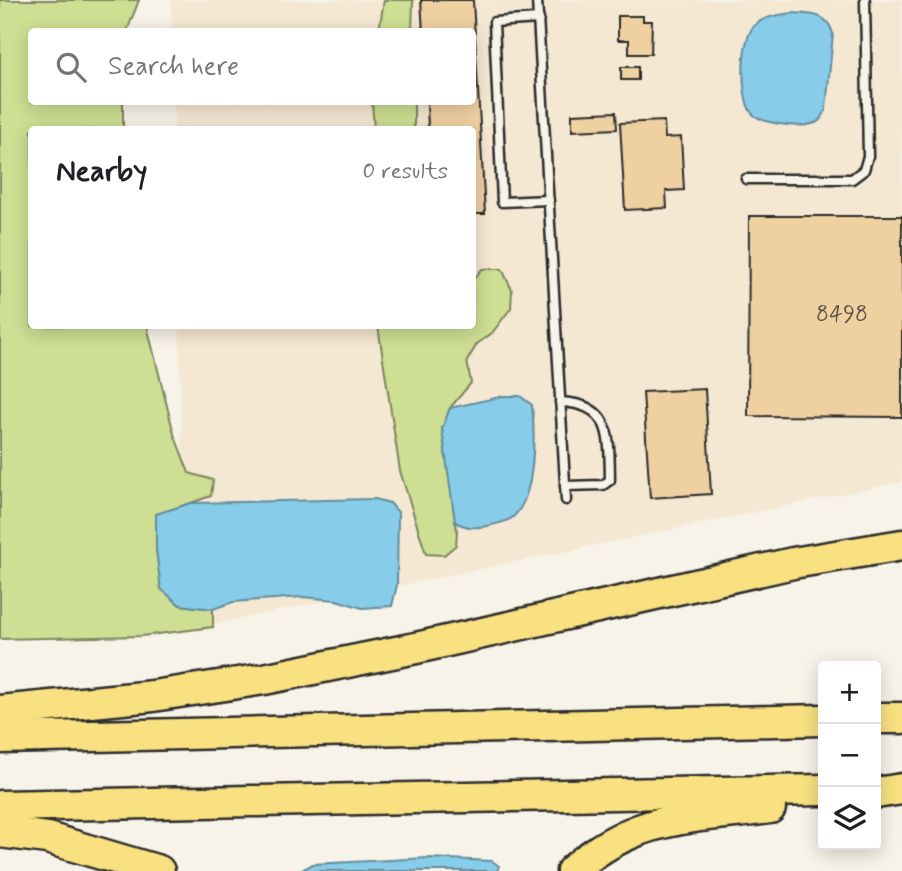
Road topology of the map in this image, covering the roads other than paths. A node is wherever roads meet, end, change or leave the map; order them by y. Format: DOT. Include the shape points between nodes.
graph roads {
  1 [pos="537,0"];
  2 [pos="865,0"];
  3 [pos="539,19"];
  4 [pos="746,179"];
  5 [pos="549,200"];
  6 [pos="560,402"];
  7 [pos="565,486"];
  8 [pos="566,500"];
  9 [pos="902,545"];
  10 [pos="0,711"];
  11 [pos="881,718"];
  12 [pos="902,718"];
  13 [pos="818,719"];
  14 [pos="0,738"];
  15 [pos="902,789"];
  16 [pos="818,790"];
  17 [pos="881,791"];
  18 [pos="818,801"];
  19 [pos="0,806"];
  20 [pos="0,832"];
  21 [pos="159,871"];
  22 [pos="572,871"];
  1 -- 3 [label="lane"];
  2 -- 4 [label="lane" via="864,170 852,179"];
  3 -- 5 [label="lane"];
  3 -- 5 [label="lane" via="494,22 502,202"];
  5 -- 6 [label="lane"];
  6 -- 7 [label="lane"];
  6 -- 7 [label="lane" via="593,408 604,421 610,470 610,480 603,485"];
  7 -- 8 [label="lane"];
  9 -- 10 [label="highway" via="793,563 264,679 153,696"];
  11 -- 12 [label="highway"];
  13 -- 14 [label="highway"];
  15 -- 17 [label="highway"];
  16 -- 19 [label="highway"];
  18 -- 22 [label="highway" via="642,827 612,840"];
  20 -- 21 [label="highway" via="47,838"];
}
